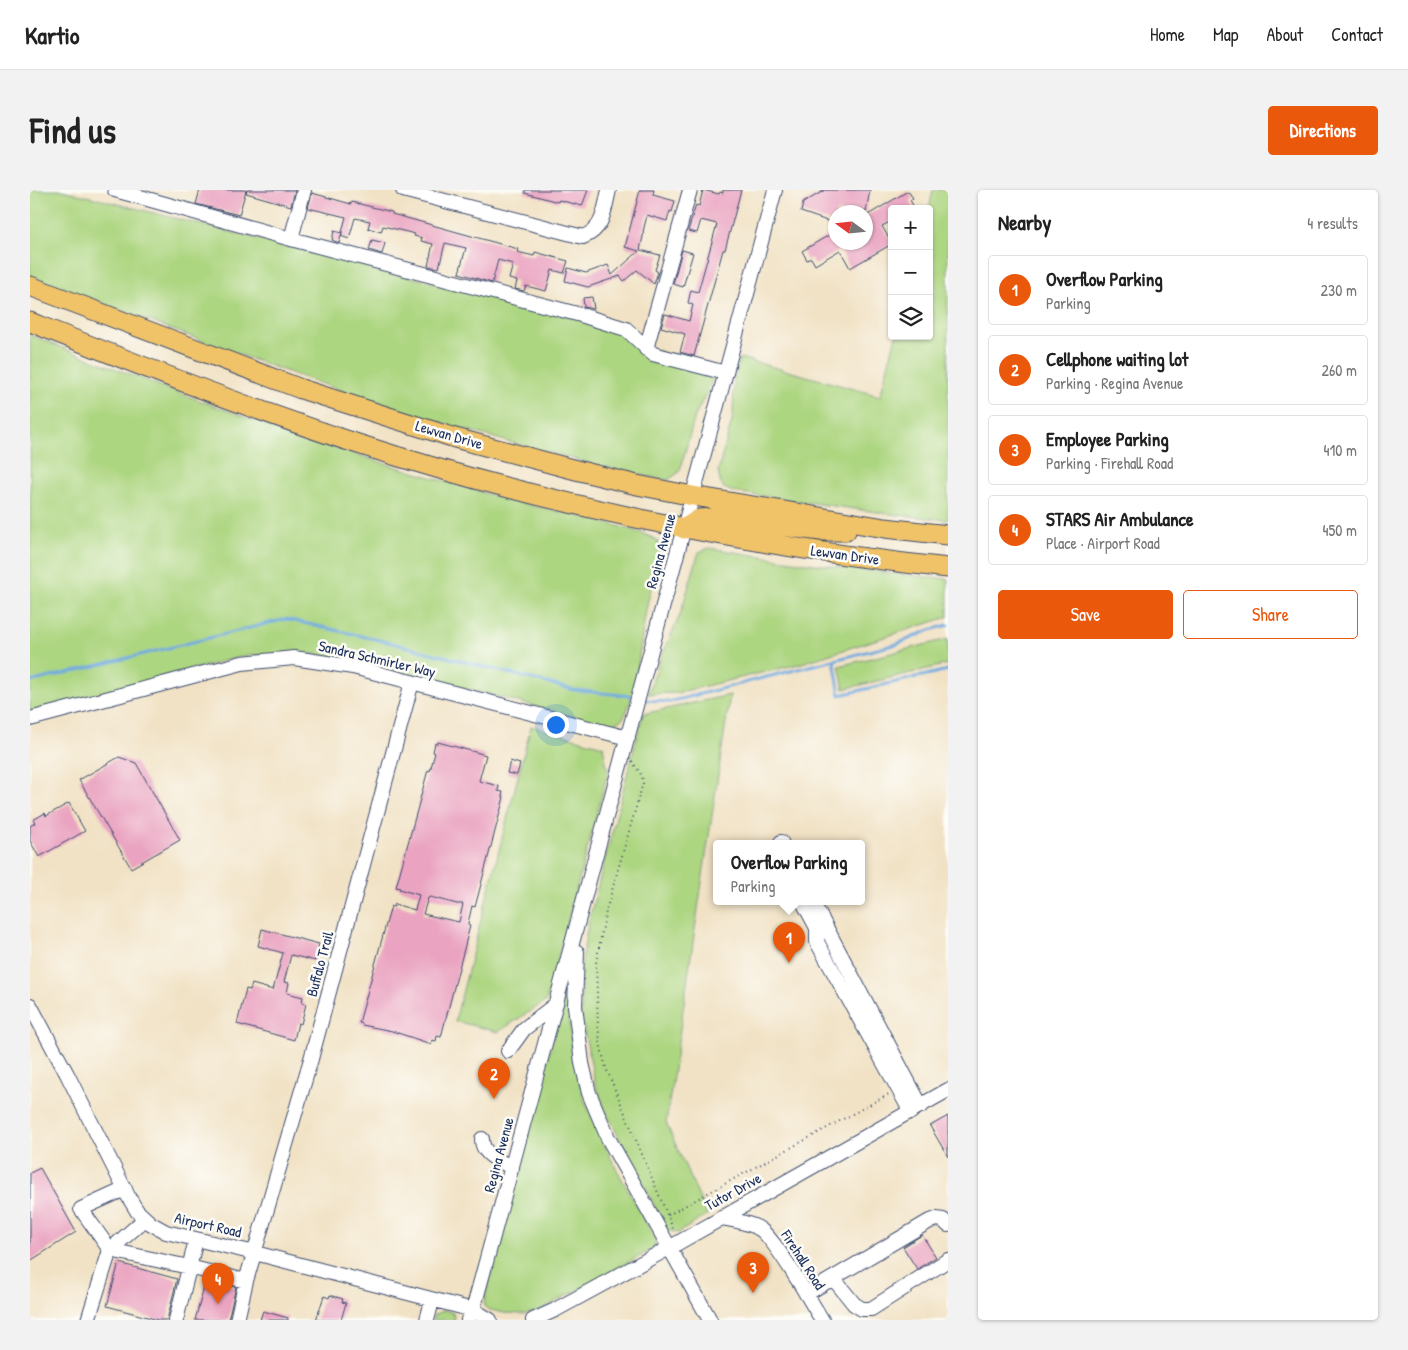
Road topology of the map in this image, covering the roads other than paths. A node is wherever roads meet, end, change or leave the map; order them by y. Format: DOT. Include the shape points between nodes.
graph roads {
  1 [pos="115,190"];
  2 [pos="304,190"];
  3 [pos="403,190"];
  4 [pos="610,190"];
  5 [pos="690,190"];
  6 [pos="775,190"];
  7 [pos="291,239"];
  8 [pos="30,286"];
  9 [pos="30,322"];
  10 [pos="646,349"];
  11 [pos="726,373"];
  12 [pos="693,496"];
  13 [pos="884,528"];
  14 [pos="684,529"];
  15 [pos="948,535"];
  16 [pos="948,568"];
  17 [pos="412,682"];
  18 [pos="30,719"];
  19 [pos="628,738"];
  20 [pos="805,905"];
  21 [pos="814,905"];
  22 [pos="579,921"];
  23 [pos="556,1004"];
  24 [pos="30,1005"];
  25 [pos="508,1051"];
  26 [pos="948,1090"];
  27 [pos="916,1109"];
  28 [pos="482,1139"];
  29 [pos="512,1168"];
  30 [pos="125,1189"];
  31 [pos="721,1218"];
  32 [pos="145,1219"];
  33 [pos="948,1226"];
  34 [pos="196,1240"];
  35 [pos="674,1245"];
  36 [pos="110,1250"];
  37 [pos="255,1252"];
  38 [pos="948,1260"];
  39 [pos="189,1267"];
  40 [pos="833,1278"];
  41 [pos="246,1282"];
  42 [pos="806,1294"];
  43 [pos="432,1301"];
  44 [pos="470,1315"];
  45 [pos="88,1320"];
  46 [pos="176,1320"];
  47 [pos="236,1320"];
  48 [pos="427,1320"];
  49 [pos="490,1320"];
  50 [pos="533,1320"];
  51 [pos="710,1320"];
  52 [pos="822,1320"];
  1 -- 7 [label="street"];
  2 -- 7 [label="street"];
  3 -- 4 [label="street" via="582,237 593,233 600,225"];
  5 -- 10 [label="street"];
  6 -- 11 [label="street, Regina Avenue"];
  7 -- 10 [label="street" via="581,315 626,330"];
  8 -- 12 [label="main road, Lewvan Drive" via="371,412 576,470"];
  9 -- 14 [label="main road, Lewvan Drive" via="215,395 360,445 487,482"];
  10 -- 11 [label="street" via="664,358"];
  11 -- 12 [label="street, Regina Avenue"];
  12 -- 13 [label="main road, Lewvan Drive"];
  12 -- 14 [label="street, Regina Avenue"];
  13 -- 14 [label="main road, Lewvan Drive" via="821,531 715,518 698,519"];
  13 -- 15 [label="main road, Lewvan Drive"];
  14 -- 16 [label="main road, Lewvan Drive"];
  14 -- 19 [label="street, Regina Avenue"];
  17 -- 18 [label="street, Sandra Schmirler Way" via="323,661 267,660 218,668"];
  17 -- 19 [label="street, Sandra Schmirler Way"];
  17 -- 37 [label="street, Buffalo Trail" via="311,1059"];
  19 -- 22 [label="street, Regina Avenue"];
  20 -- 27 [label="street" via="817,928 818,942 898,1089"];
  21 -- 27 [label="street"];
  22 -- 23 [label="street, Regina Avenue"];
  22 -- 35 [label="street, Regina Avenue" via="575,1006 589,1093 608,1138"];
  23 -- 25 [label="street" via="524,1029"];
  23 -- 29 [label="street, Regina Avenue"];
  24 -- 30 [label="street, Airport Road"];
  26 -- 27 [label="street, Tutor Drive"];
  27 -- 31 [label="street, Tutor Drive"];
  28 -- 29 [label="street" via="488,1154"];
  29 -- 44 [label="street, Regina Avenue"];
  30 -- 32 [label="street, Airport Road"];
  30 -- 36 [label="street" via="82,1209"];
  31 -- 35 [label="street, Tutor Drive"];
  31 -- 42 [label="street, Firehall Road" via="763,1231"];
  32 -- 34 [label="street, Airport Road" via="166,1232"];
  32 -- 36 [label="street"];
  33 -- 40 [label="street" via="944,1220 928,1222"];
  34 -- 37 [label="street, Airport Road"];
  34 -- 39 [label="street"];
  35 -- 50 [label="street, Tutor Drive"];
  35 -- 51 [label="street, Regina Avenue"];
  36 -- 39 [label="street"];
  36 -- 45 [label="street"];
  37 -- 41 [label="street, Buffalo Trail"];
  37 -- 43 [label="street, Airport Road"];
  38 -- 40 [label="street" via="871,1309 862,1309 854,1304"];
  39 -- 41 [label="street"];
  39 -- 46 [label="street"];
  40 -- 42 [label="street"];
  41 -- 47 [label="street, Buffalo Trail"];
  42 -- 52 [label="street, Firehall Road"];
  43 -- 44 [label="street, Airport Road"];
  43 -- 48 [label="street"];
  44 -- 49 [label="street"];
}
